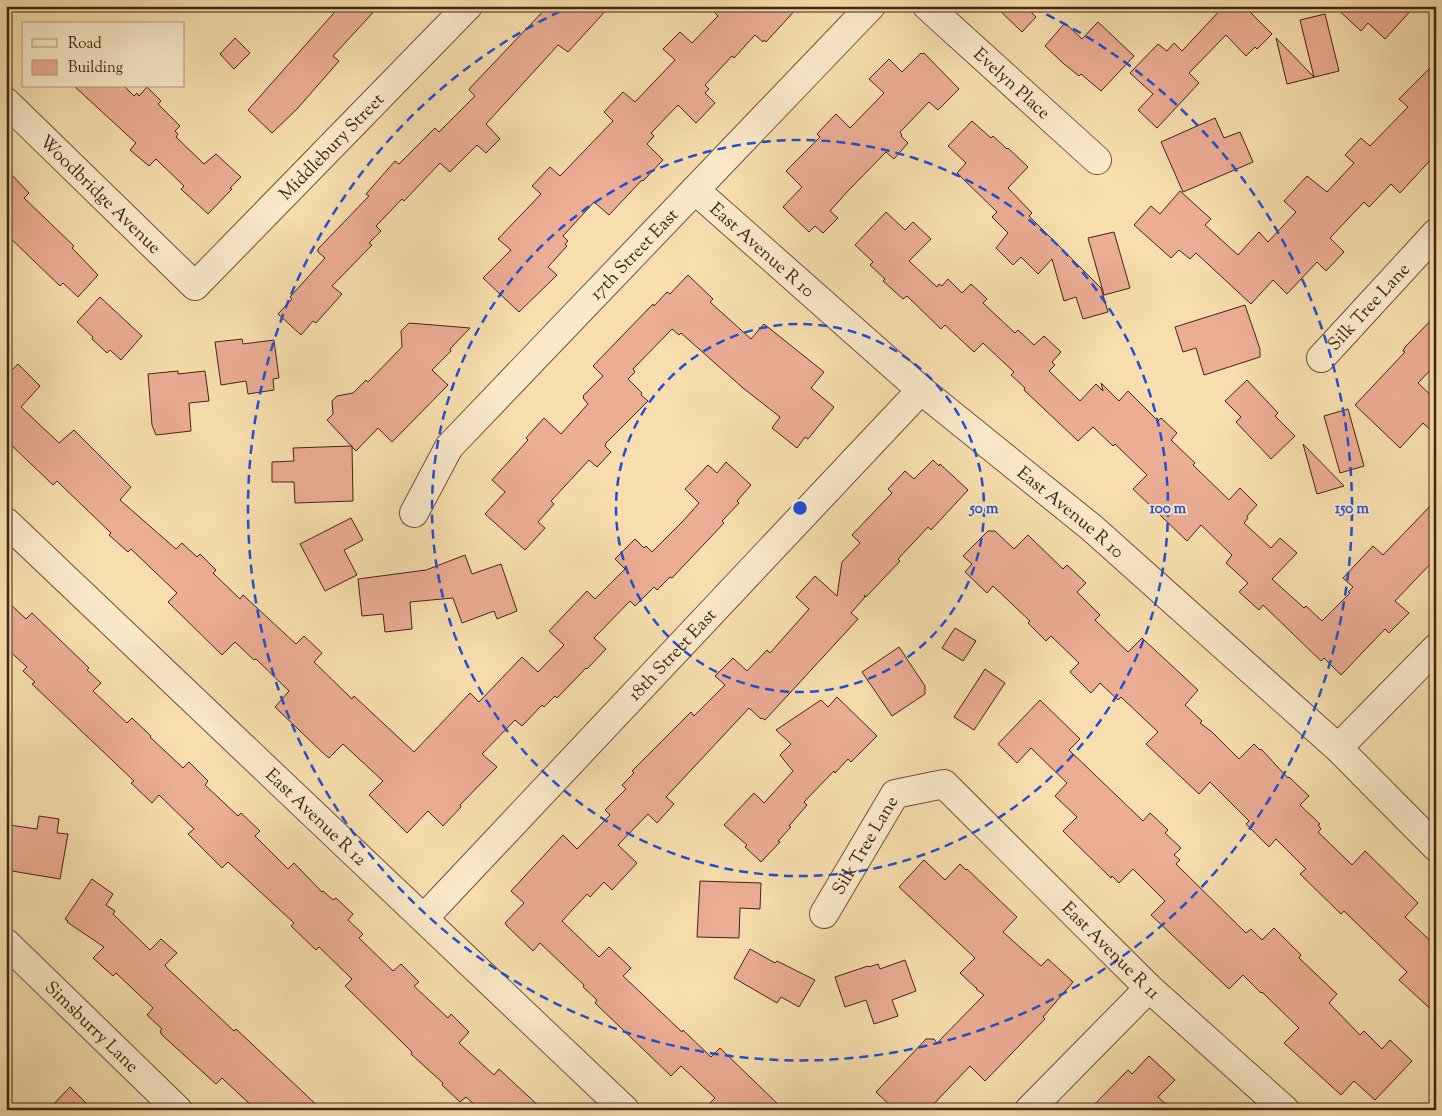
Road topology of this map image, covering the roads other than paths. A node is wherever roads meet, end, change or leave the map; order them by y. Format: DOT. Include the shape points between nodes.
graph roads {
  1 [pos="468,6"];
  2 [pos="871,6"];
  3 [pos="927,6"];
  4 [pos="6,102"];
  5 [pos="1097,160"];
  6 [pos="695,190"];
  7 [pos="1436,233"];
  8 [pos="196,286"];
  9 [pos="1321,358"];
  10 [pos="921,390"];
  11 [pos="414,513"];
  12 [pos="6,522"];
  13 [pos="1436,648"];
  14 [pos="1338,748"];
  15 [pos="944,784"];
  16 [pos="1436,847"];
  17 [pos="824,914"];
  18 [pos="424,918"];
  19 [pos="6,943"];
  20 [pos="1150,988"];
  21 [pos="178,1110"];
  22 [pos="625,1110"];
  23 [pos="1029,1110"];
  24 [pos="1285,1110"];
  1 -- 8 [label="street, Middlebury Street"];
  2 -- 6 [label="street, 17th Street East"];
  3 -- 5 [label="street, Evelyn Place"];
  4 -- 8 [label="street, Woodbridge Avenue"];
  6 -- 10 [label="street, East Avenue R 10"];
  6 -- 11 [label="street, 17th Street East" via="449,447"];
  7 -- 9 [label="street, Silk Tree Lane"];
  10 -- 14 [label="street, East Avenue R 10" via="1092,528"];
  10 -- 18 [label="street, 18th Street East"];
  12 -- 18 [label="street, East Avenue R 12"];
  13 -- 14 [label="street"];
  14 -- 16 [label="street, East Avenue R 10"];
  15 -- 17 [label="street, Silk Tree Lane" via="895,794"];
  15 -- 20 [label="street, East Avenue R 11"];
  18 -- 22 [label="street, East Avenue R 12"];
  19 -- 21 [label="street, Simsburry Lane"];
  20 -- 23 [label="street"];
  20 -- 24 [label="street, East Avenue R 11"];
}
